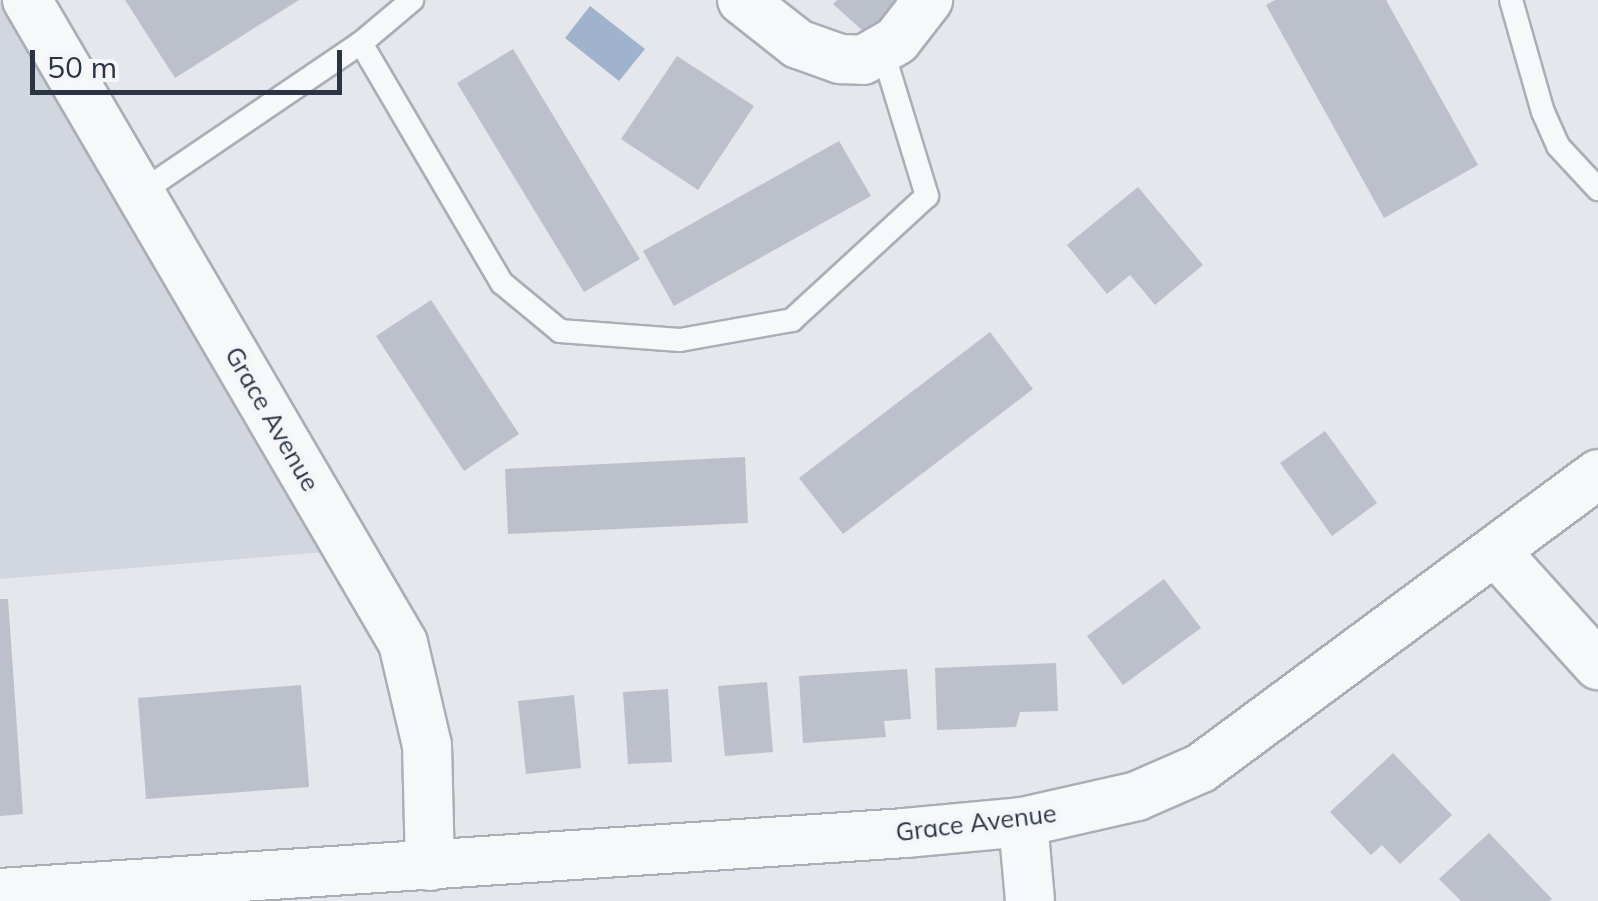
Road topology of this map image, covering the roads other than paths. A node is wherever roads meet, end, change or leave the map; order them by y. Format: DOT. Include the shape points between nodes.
graph roads {
  1 [pos="27,0"];
  2 [pos="412,0"];
  3 [pos="742,0"];
  4 [pos="928,0"];
  5 [pos="1511,0"];
  6 [pos="361,43"];
  7 [pos="882,49"];
  8 [pos="1598,189"];
  9 [pos="140,193"];
  10 [pos="1598,474"];
  11 [pos="1495,551"];
  12 [pos="1598,665"];
  13 [pos="1023,822"];
  14 [pos="430,866"];
  15 [pos="0,894"];
  16 [pos="1030,901"];
  1 -- 9 [label="street, Grace Avenue"];
  2 -- 6 [label="lane"];
  3 -- 7 [label="street" via="798,44 840,60 863,60"];
  4 -- 7 [label="street"];
  5 -- 8 [label="lane" via="1558,146"];
  6 -- 7 [label="lane" via="502,283 560,331 680,340 792,320 927,196"];
  6 -- 9 [label="lane"];
  9 -- 14 [label="street, Grace Avenue" via="403,643 427,746"];
  10 -- 11 [label="street, Grace Avenue"];
  11 -- 12 [label="street"];
  11 -- 13 [label="street, Grace Avenue" via="1201,768 1137,796"];
  13 -- 14 [label="street, Grace Avenue"];
  13 -- 16 [label="street"];
  14 -- 15 [label="street, Grace Avenue"];
}
